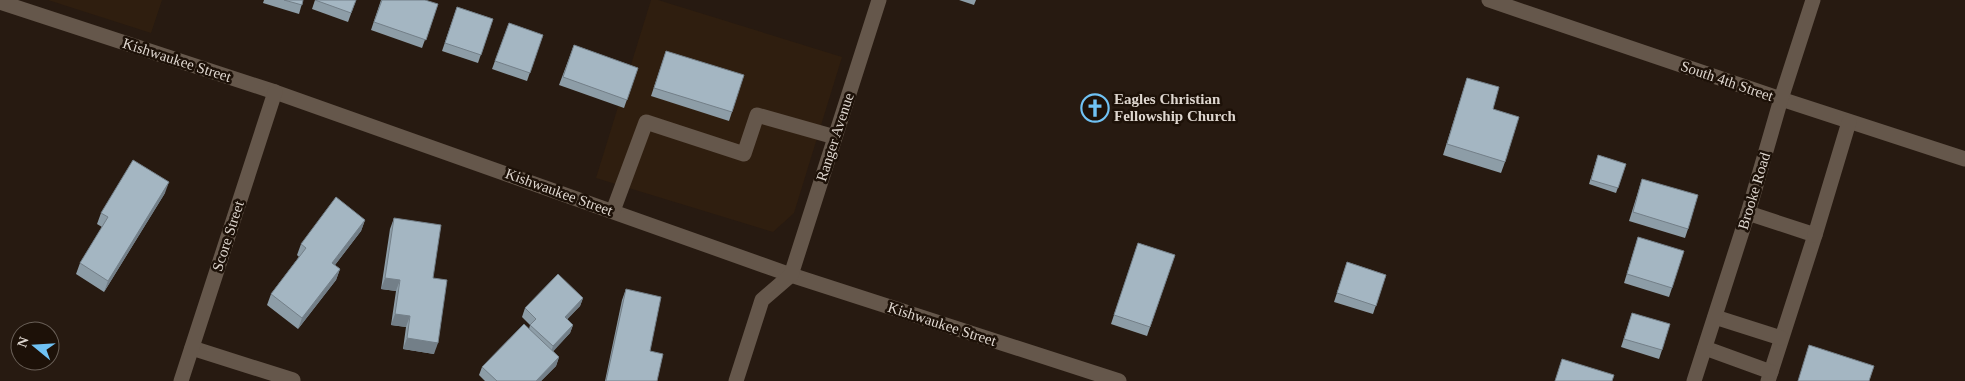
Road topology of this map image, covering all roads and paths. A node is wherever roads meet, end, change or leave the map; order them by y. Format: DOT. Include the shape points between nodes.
graph roads {
  1 [pos="879,0"];
  2 [pos="1489,0"];
  3 [pos="1813,0"];
  4 [pos="0,2"];
  5 [pos="275,92"];
  6 [pos="1781,100"];
  7 [pos="1849,122"];
  8 [pos="835,137"];
  9 [pos="1965,159"];
  10 [pos="613,212"];
  11 [pos="1748,213"];
  12 [pos="1815,235"];
  13 [pos="791,275"];
  14 [pos="1716,317"];
  15 [pos="1781,338"];
  16 [pos="192,348"];
  17 [pos="1705,348"];
  18 [pos="1770,376"];
  19 [pos="293,380"];
  20 [pos="181,381"];
  21 [pos="736,381"];
  22 [pos="1119,381"];
  23 [pos="1694,381"];
  1 -- 8 [label="street, Ranger Avenue"];
  2 -- 6 [label="street, South 4th Street"];
  3 -- 6 [label="street, Brooke Road"];
  4 -- 5 [label="street, Kishwaukee Street"];
  5 -- 10 [label="street, Kishwaukee Street"];
  5 -- 16 [label="street, Score Street"];
  6 -- 7 [label="street, South 4th Street"];
  6 -- 11 [label="street, Brooke Road"];
  7 -- 9 [label="street, South 4th Street"];
  7 -- 12 [label="street"];
  8 -- 10 [label="street" via="757,115 744,154 646,122"];
  8 -- 13 [label="street, Ranger Avenue"];
  10 -- 13 [label="street, Kishwaukee Street"];
  11 -- 12 [label="street"];
  11 -- 14 [label="street, Brooke Road"];
  12 -- 15 [label="street"];
  13 -- 21 [label="street" via="762,300"];
  13 -- 22 [label="street, Kishwaukee Street"];
  14 -- 15 [label="street"];
  14 -- 17 [label="street, Brooke Road"];
  15 -- 18 [label="street"];
  16 -- 19 [label="street"];
  16 -- 20 [label="street, Score Street"];
  17 -- 18 [label="street"];
  17 -- 23 [label="street, Brooke Road"];
}
